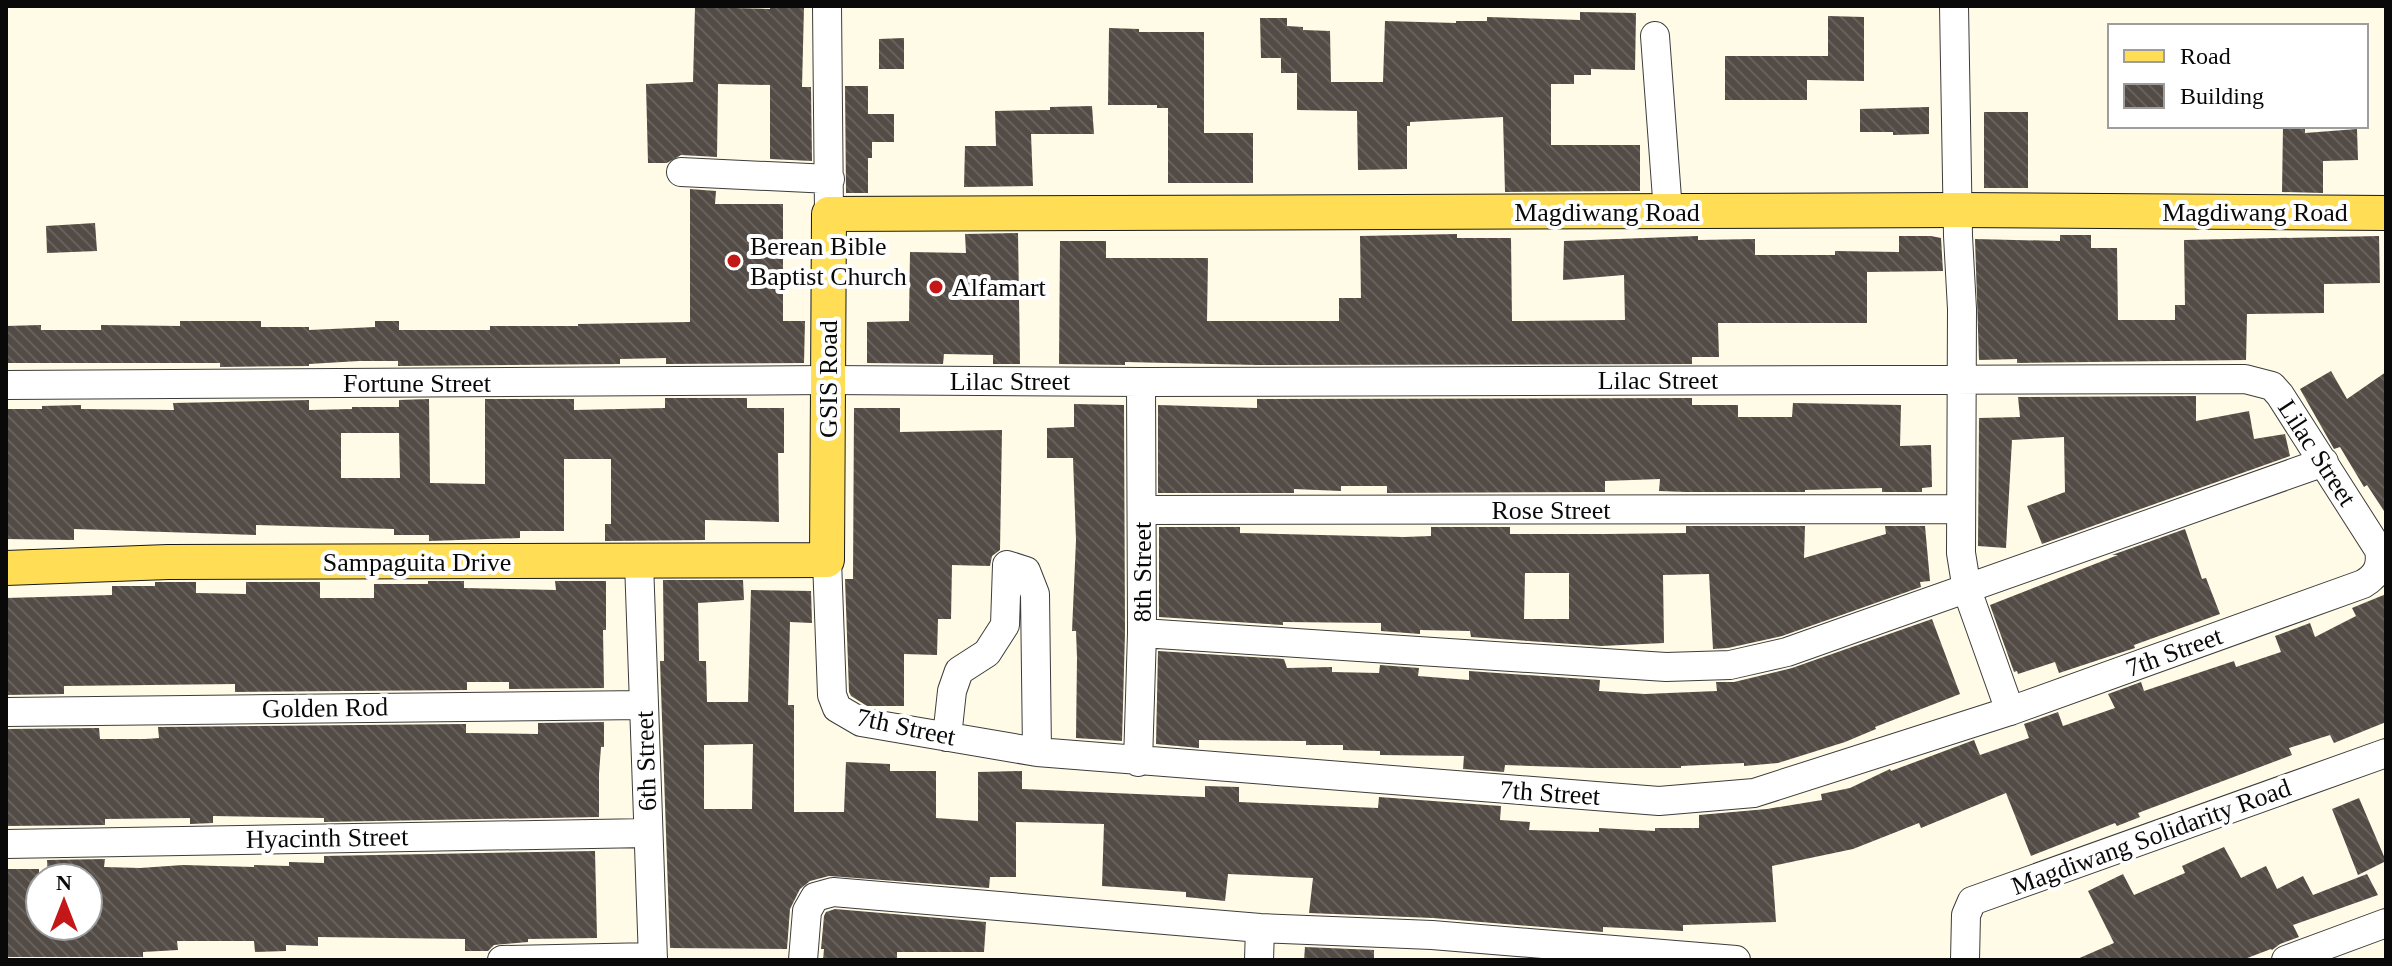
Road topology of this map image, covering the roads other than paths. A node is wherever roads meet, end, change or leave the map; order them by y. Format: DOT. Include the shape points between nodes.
graph roads {
  1 [pos="827,6"];
  2 [pos="1954,6"];
  3 [pos="1655,36"];
  4 [pos="681,172"];
  5 [pos="830,179"];
  6 [pos="1958,210"];
  7 [pos="1668,212"];
  8 [pos="2386,213"];
  9 [pos="829,214"];
  10 [pos="1961,378"];
  11 [pos="828,380"];
  12 [pos="1141,382"];
  13 [pos="6,385"];
  14 [pos="2324,462"];
  15 [pos="1959,509"];
  16 [pos="1142,510"];
  17 [pos="827,560"];
  18 [pos="639,562"];
  19 [pos="6,568"];
  20 [pos="2379,569"];
  21 [pos="1967,590"];
  22 [pos="1142,633"];
  23 [pos="644,705"];
  24 [pos="2010,711"];
  25 [pos="6,712"];
  26 [pos="947,737"];
  27 [pos="1037,752"];
  28 [pos="2386,753"];
  29 [pos="1138,762"];
  30 [pos="648,833"];
  31 [pos="6,844"];
  32 [pos="2386,923"];
  33 [pos="1260,928"];
  34 [pos="1431,947"];
  35 [pos="1587,953"];
  36 [pos="653,958"];
  37 [pos="502,960"];
  38 [pos="803,960"];
  39 [pos="1259,960"];
  40 [pos="1736,960"];
  41 [pos="1965,960"];
  42 [pos="2286,960"];
  1 -- 5 [label="street, GSIS Road"];
  2 -- 6 [label="street"];
  3 -- 7 [label="street"];
  4 -- 5 [label="street"];
  5 -- 9 [label="street, GSIS Road"];
  6 -- 7 [label="main road, Magdiwang Road"];
  6 -- 8 [label="main road, Magdiwang Road"];
  6 -- 10 [label="street"];
  7 -- 9 [label="main road, Magdiwang Road"];
  9 -- 11 [label="main road, GSIS Road"];
  10 -- 12 [label="street, Lilac Street"];
  10 -- 14 [label="street, Lilac Street" via="2261,382 2280,395"];
  10 -- 15 [label="street"];
  11 -- 12 [label="street, Lilac Street"];
  11 -- 13 [label="street, Fortune Street"];
  11 -- 17 [label="main road, GSIS Road"];
  12 -- 16 [label="street, 8th Street"];
  14 -- 20 [label="street, Lilac Street" via="2379,550"];
  14 -- 21 [label="street"];
  15 -- 16 [label="street, Rose Street"];
  15 -- 21 [label="street"];
  16 -- 22 [label="street, 8th Street"];
  17 -- 18 [label="main road, Sampaguita Drive"];
  17 -- 26 [label="street, 7th Street" via="830,680 837,708 861,722"];
  18 -- 19 [label="main road, Sampaguita Drive" via="168,562"];
  18 -- 23 [label="street, 6th Street"];
  20 -- 24 [label="street, 7th Street" via="2363,584"];
  21 -- 22 [label="street" via="1787,652 1730,665 1666,667"];
  21 -- 24 [label="street"];
  22 -- 29 [label="street, 8th Street"];
  23 -- 25 [label="street, Golden Rod"];
  23 -- 30 [label="street, 6th Street"];
  24 -- 29 [label="street, 7th Street" via="1754,793 1659,801"];
  26 -- 27 [label="street, 7th Street"];
  26 -- 27 [label="street" via="959,671 987,653 1005,625 1007,565 1026,571 1035,594"];
  27 -- 29 [label="street, 7th Street"];
  28 -- 41 [label="street, Magdiwang Solidarity Road" via="1972,901 1966,915"];
  30 -- 31 [label="street, Hyacinth Street"];
  30 -- 36 [label="street, 6th Street"];
  32 -- 42 [label="street"];
  33 -- 34 [label="street"];
  33 -- 38 [label="street" via="833,892 815,897 807,911"];
  33 -- 39 [label="street"];
  34 -- 35 [label="street"];
  35 -- 40 [label="street"];
  36 -- 37 [label="street"];
}
